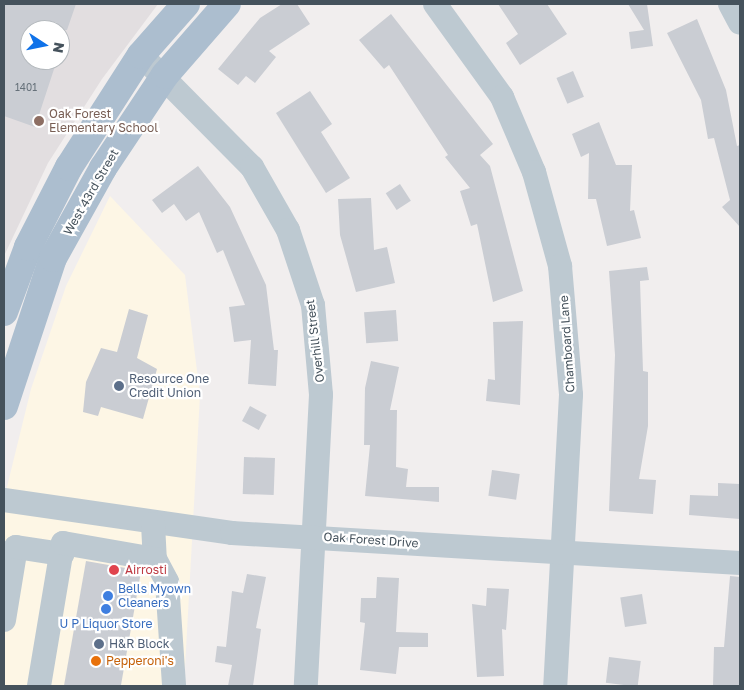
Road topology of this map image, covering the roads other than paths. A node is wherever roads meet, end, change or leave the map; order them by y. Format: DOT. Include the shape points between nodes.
graph roads {
  1 [pos="186,4"];
  2 [pos="227,4"];
  3 [pos="435,4"];
  4 [pos="730,4"];
  5 [pos="740,23"];
  6 [pos="141,55"];
  7 [pos="165,75"];
  8 [pos="4,312"];
  9 [pos="4,406"];
  10 [pos="4,500"];
  11 [pos="69,511"];
  12 [pos="154,524"];
  13 [pos="313,536"];
  14 [pos="62,549"];
  15 [pos="561,553"];
  16 [pos="155,559"];
  17 [pos="740,563"];
  18 [pos="4,620"];
  19 [pos="40,686"];
  20 [pos="174,686"];
  21 [pos="306,686"];
  22 [pos="554,686"];
  1 -- 6 [label="main road"];
  2 -- 7 [label="main road, West 43rd Street"];
  3 -- 15 [label="street, Chamboard Lane" via="502,97 534,172 560,266 571,395"];
  4 -- 5 [label="street"];
  6 -- 7 [label="street, Overhill Street"];
  6 -- 8 [label="main road" via="69,167 28,247"];
  7 -- 9 [label="main road, West 43rd Street" via="103,168 53,258"];
  7 -- 13 [label="street, Overhill Street" via="252,167 288,230 313,305 321,395"];
  10 -- 11 [label="street, Oak Forest Drive"];
  11 -- 12 [label="street, Oak Forest Drive"];
  11 -- 14 [label="street"];
  12 -- 13 [label="street, Oak Forest Drive"];
  12 -- 16 [label="street"];
  13 -- 15 [label="street, Oak Forest Drive"];
  13 -- 21 [label="street, Overhill Street"];
  14 -- 16 [label="street"];
  14 -- 18 [label="street" via="16,546"];
  14 -- 19 [label="street"];
  15 -- 17 [label="street, Oak Forest Drive"];
  15 -- 22 [label="street, Chamboard Lane"];
  16 -- 20 [label="street" via="167,582"];
}
